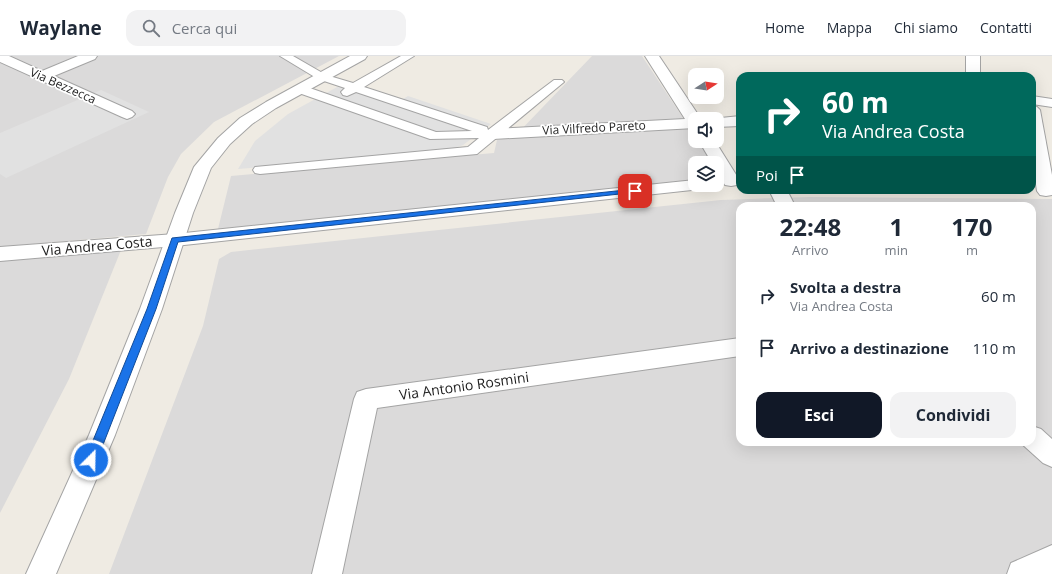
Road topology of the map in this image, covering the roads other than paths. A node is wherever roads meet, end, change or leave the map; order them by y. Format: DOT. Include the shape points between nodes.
graph roads {
  1 [pos="90,56"];
  2 [pos="285,56"];
  3 [pos="360,56"];
  4 [pos="409,56"];
  5 [pos="652,56"];
  6 [pos="973,56"];
  7 [pos="0,57"];
  8 [pos="973,72"];
  9 [pos="41,76"];
  10 [pos="322,77"];
  11 [pos="558,82"];
  12 [pos="300,88"];
  13 [pos="354,88"];
  14 [pos="333,100"];
  15 [pos="1036,101"];
  16 [pos="1052,103"];
  17 [pos="688,112"];
  18 [pos="127,114"];
  19 [pos="736,121"];
  20 [pos="688,122"];
  21 [pos="724,122"];
  22 [pos="493,134"];
  23 [pos="1036,139"];
  24 [pos="711,148"];
  25 [pos="260,170"];
  26 [pos="729,182"];
  27 [pos="688,186"];
  28 [pos="1043,190"];
  29 [pos="175,240"];
  30 [pos="0,254"];
  31 [pos="736,348"];
  32 [pos="1036,441"];
  33 [pos="1052,455"];
  34 [pos="1052,560"];
  35 [pos="41,574"];
  36 [pos="327,574"];
  37 [pos="1022,574"];
  1 -- 9 [label="street"];
  2 -- 10 [label="lane"];
  3 -- 10 [label="street"];
  4 -- 13 [label="lane"];
  5 -- 17 [label="street"];
  6 -- 8 [label="street"];
  7 -- 9 [label="street, Via Bezzecca"];
  9 -- 18 [label="street, Via Bezzecca"];
  10 -- 12 [label="street"];
  10 -- 13 [label="lane"];
  11 -- 22 [label="lane"];
  12 -- 14 [label="lane"];
  12 -- 29 [label="street" via="252,117 224,141 203,167"];
  13 -- 14 [label="lane"];
  13 -- 22 [label="lane"];
  14 -- 22 [label="lane" via="435,136"];
  15 -- 16 [label="street"];
  19 -- 21 [label="street"];
  20 -- 22 [label="street, Via Vilfredo Pareto"];
  22 -- 25 [label="lane" via="472,151"];
  23 -- 28 [label="street"];
  24 -- 26 [label="street"];
  27 -- 29 [label="street, Via Andrea Costa"];
  29 -- 30 [label="street, Via Andrea Costa"];
  29 -- 35 [label="street" via="105,427"];
  31 -- 36 [label="street, Via Antonio Rosmini" via="366,400"];
  32 -- 33 [label="street"];
  34 -- 37 [label="street"];
}
